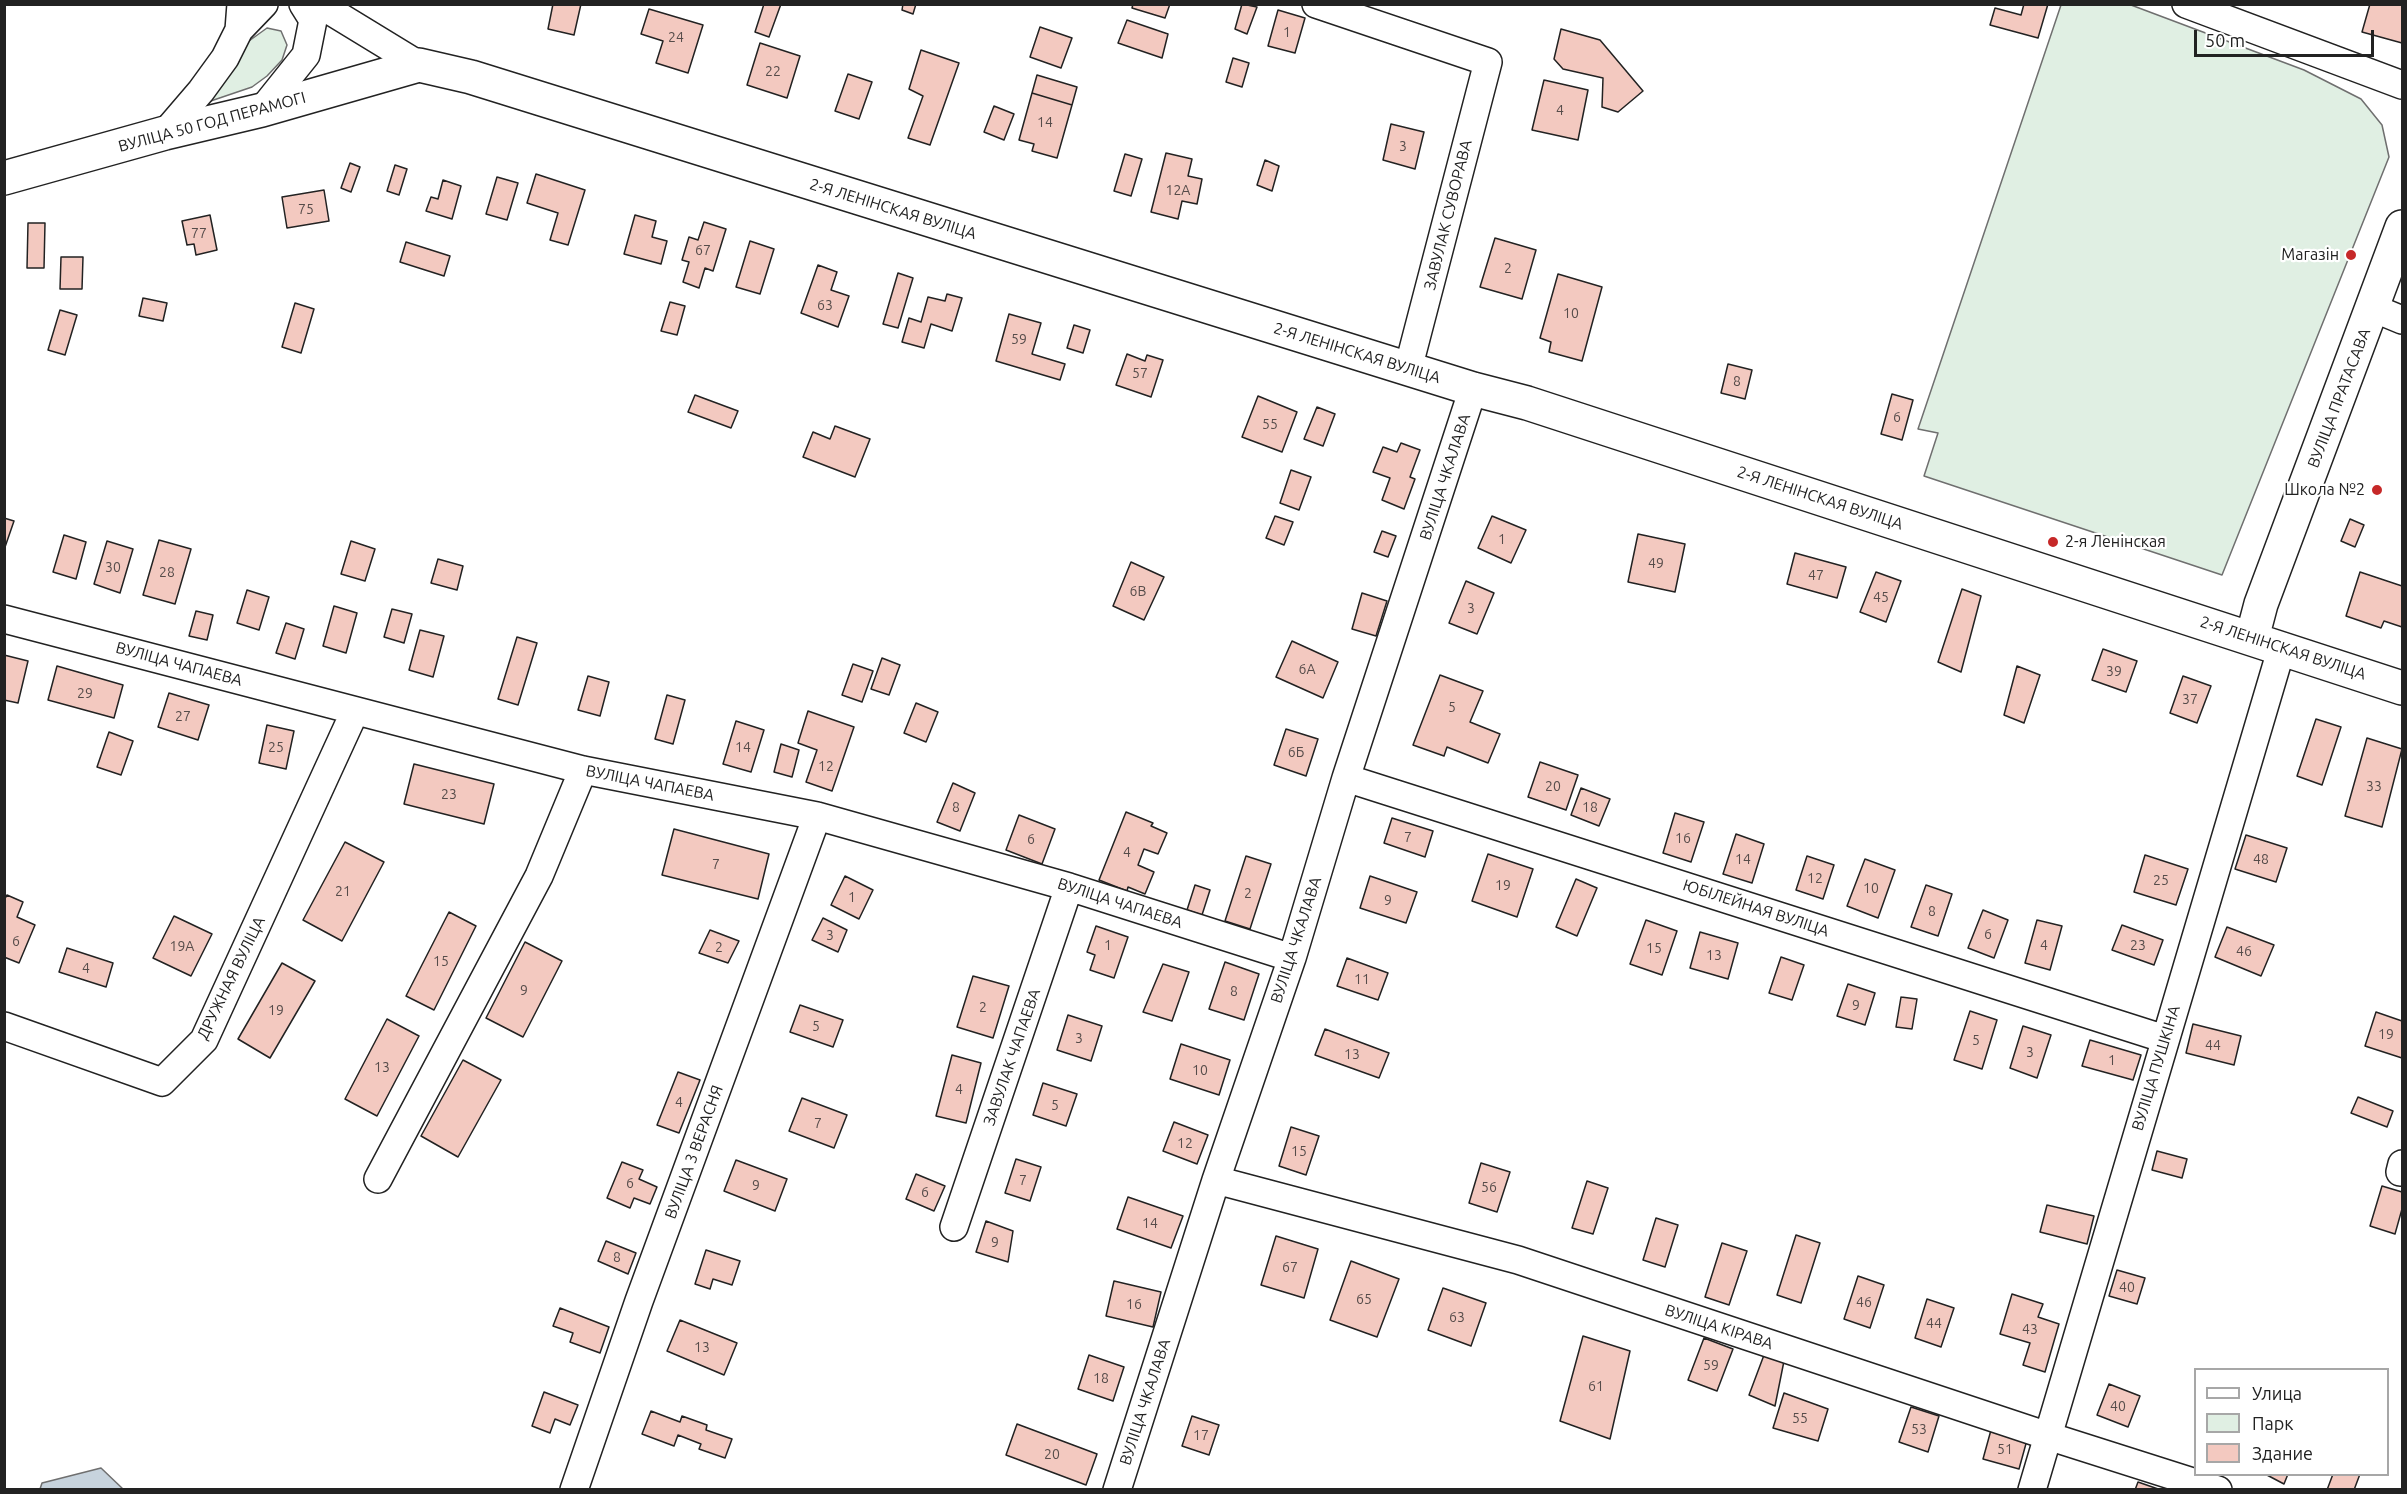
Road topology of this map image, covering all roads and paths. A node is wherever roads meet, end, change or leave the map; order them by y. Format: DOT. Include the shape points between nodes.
graph roads {
  1 [pos="264,4"];
  2 [pos="303,4"];
  3 [pos="319,4"];
  4 [pos="1316,4"];
  5 [pos="2186,4"];
  6 [pos="240,17"];
  7 [pos="418,65"];
  8 [pos="2403,85"];
  9 [pos="262,110"];
  10 [pos="165,133"];
  11 [pos="4,178"];
  12 [pos="2403,227"];
  13 [pos="2373,308"];
  14 [pos="2403,320"];
  15 [pos="1408,369"];
  16 [pos="1473,389"];
  17 [pos="4,619"];
  18 [pos="2267,643"];
  19 [pos="2403,688"];
  20 [pos="355,711"];
  21 [pos="583,770"];
  22 [pos="1346,778"];
  23 [pos="818,816"];
  24 [pos="1069,887"];
  25 [pos="1292,958"];
  26 [pos="4,1026"];
  27 [pos="2165,1039"];
  28 [pos="2403,1164"];
  29 [pos="2403,1172"];
  30 [pos="378,1179"];
  31 [pos="1216,1180"];
  32 [pos="954,1227"];
  33 [pos="2048,1436"];
  34 [pos="574,1490"];
  35 [pos="1117,1490"];
  36 [pos="2032,1490"];
  37 [pos="2218,1490"];
  1 -- 6 [label="street"];
  2 -- 9 [label="street" via="313,20 306,56"];
  3 -- 7 [label="street, 2-Я ЛЕНІНСКАЯ ВУЛІЦА"];
  4 -- 15 [label="street, ЗАВУЛАК СУВОРАВА" via="1488,62"];
  5 -- 8 [label="street"];
  6 -- 10 [label="street" via="207,83"];
  7 -- 9 [label="main road, ВУЛІЦА 50 ГОД ПЕРАМОГІ"];
  7 -- 15 [label="main road, 2-Я ЛЕНІНСКАЯ ВУЛІЦА" via="471,77"];
  9 -- 10 [label="main road, ВУЛІЦА 50 ГОД ПЕРАМОГІ"];
  10 -- 11 [label="main road, ВУЛІЦА 50 ГОД ПЕРАМОГІ"];
  12 -- 13 [label="main road, ВУЛІЦА ПРАТАСАВА"];
  13 -- 14 [label="street"];
  13 -- 18 [label="main road, ВУЛІЦА ПРАТАСАВА" via="2261,604"];
  15 -- 16 [label="main road, 2-Я ЛЕНІНСКАЯ ВУЛІЦА"];
  16 -- 18 [label="main road, 2-Я ЛЕНІНСКАЯ ВУЛІЦА"];
  16 -- 22 [label="street, ВУЛІЦА ЧКАЛАВА"];
  17 -- 20 [label="street, ВУЛІЦА ЧАПАЕВА"];
  18 -- 19 [label="main road, 2-Я ЛЕНІНСКАЯ ВУЛІЦА"];
  18 -- 27 [label="street, ВУЛІЦА ПУШКІНА"];
  20 -- 21 [label="street, ВУЛІЦА ЧАПАЕВА"];
  20 -- 26 [label="street, ДРУЖНАЯ ВУЛІЦА" via="204,1040 162,1082"];
  21 -- 23 [label="street, ВУЛІЦА ЧАПАЕВА"];
  21 -- 30 [label="street" via="539,876"];
  22 -- 25 [label="street, ВУЛІЦА ЧКАЛАВА"];
  22 -- 27 [label="street, ЮБІЛЕЙНАЯ ВУЛІЦА"];
  23 -- 24 [label="street, ВУЛІЦА ЧАПАЕВА"];
  23 -- 34 [label="street, ВУЛІЦА 3 ВЕРАСНЯ" via="639,1301"];
  24 -- 25 [label="street, ВУЛІЦА ЧАПАЕВА"];
  24 -- 32 [label="street, ЗАВУЛАК ЧАПАЕВА"];
  25 -- 31 [label="street, ВУЛІЦА ЧКАЛАВА"];
  27 -- 33 [label="street, ВУЛІЦА ПУШКІНА"];
  28 -- 29 [label="street"];
  31 -- 33 [label="street, ВУЛІЦА КІРАВА" via="1518,1260"];
  31 -- 35 [label="street, ВУЛІЦА ЧКАЛАВА"];
  33 -- 36 [label="street, ВУЛІЦА ПУШКІНА"];
  33 -- 37 [label="street, ВУЛІЦА КІРАВА"];
}
